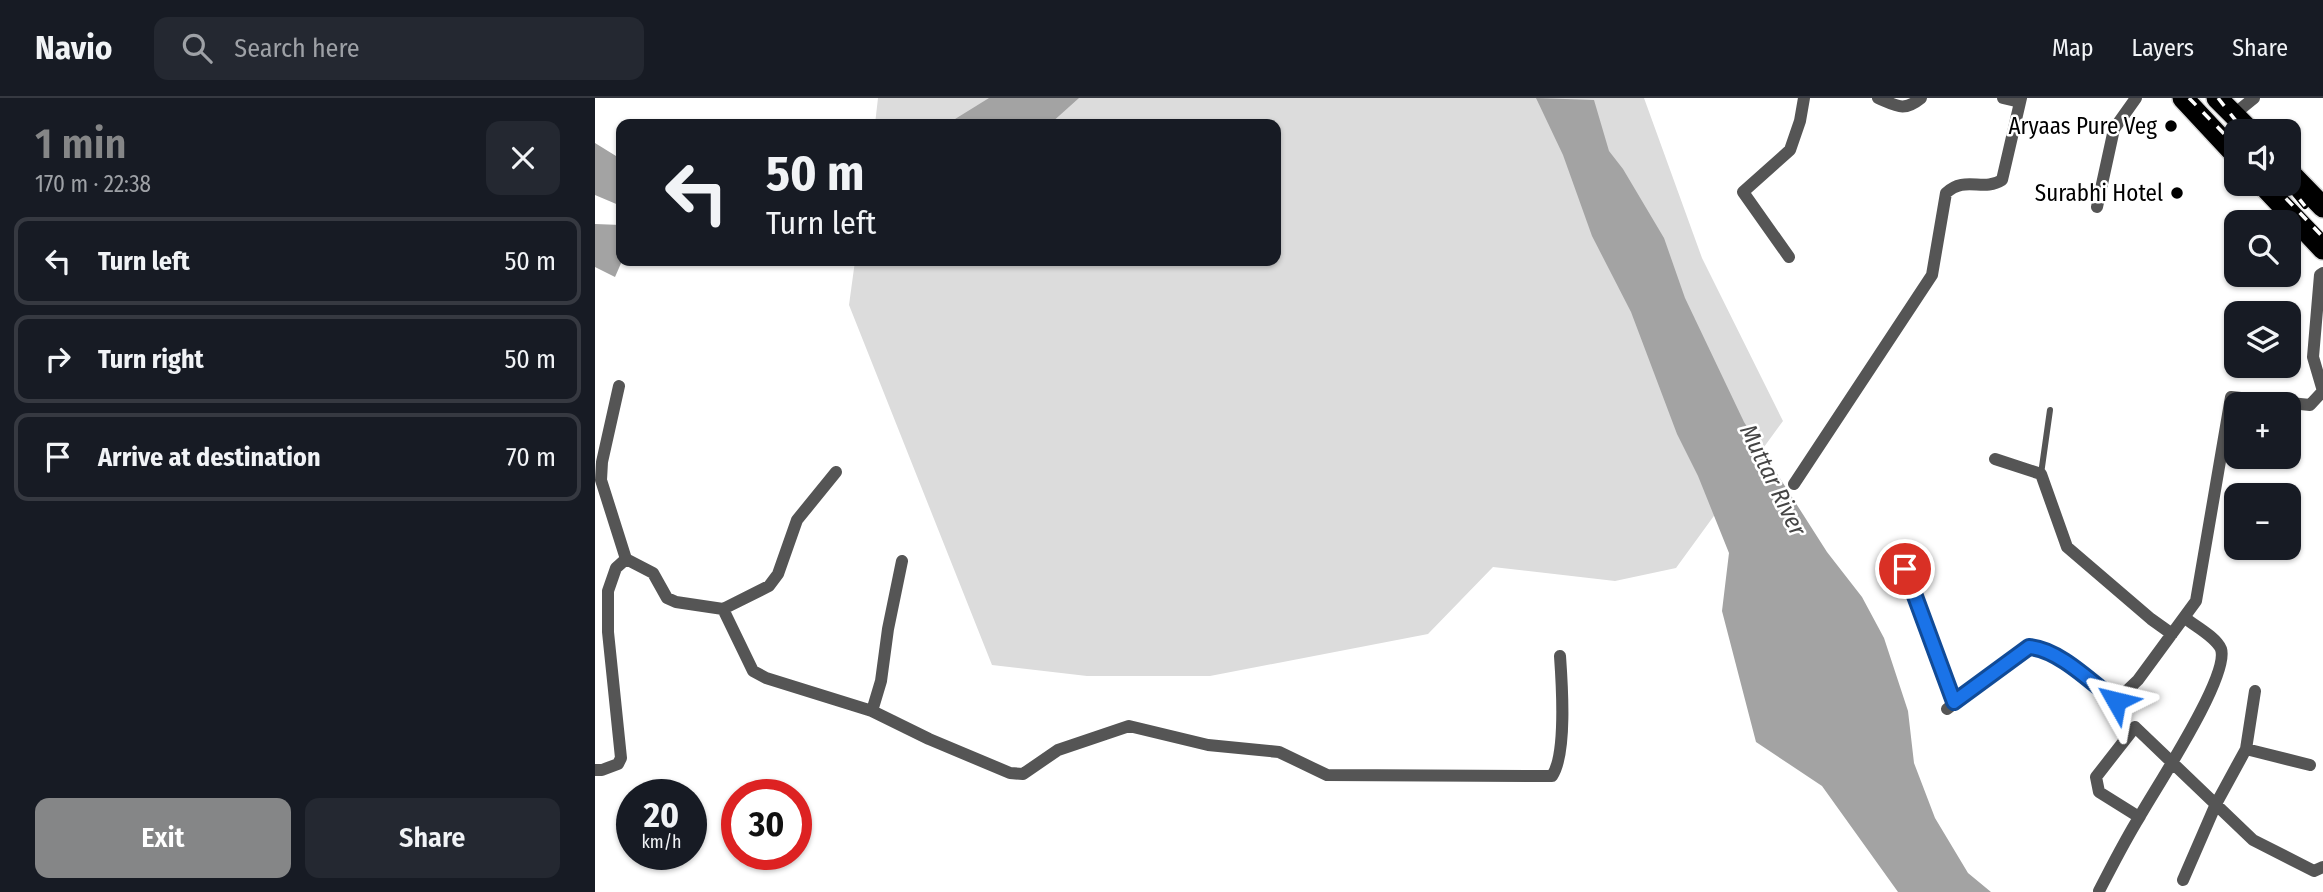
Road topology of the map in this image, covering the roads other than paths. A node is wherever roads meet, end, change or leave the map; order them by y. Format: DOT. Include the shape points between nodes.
graph roads {
  1 [pos="1804,98"];
  2 [pos="1878,98"];
  3 [pos="1921,98"];
  4 [pos="2003,98"];
  5 [pos="2136,98"];
  6 [pos="2183,98"];
  7 [pos="2217,98"];
  8 [pos="2254,98"];
  9 [pos="2021,100"];
  10 [pos="2234,115"];
  11 [pos="2238,119"];
  12 [pos="2224,142"];
  13 [pos="2301,184"];
  14 [pos="2273,196"];
  15 [pos="2097,207"];
  16 [pos="2323,207"];
  17 [pos="2323,249"];
  18 [pos="1789,257"];
  19 [pos="2323,273"];
  20 [pos="619,386"];
  21 [pos="2050,410"];
  22 [pos="1995,459"];
  23 [pos="836,472"];
  24 [pos="2041,474"];
  25 [pos="1794,484"];
  26 [pos="626,559"];
  27 [pos="902,561"];
  28 [pos="1905,569"];
  29 [pos="723,609"];
  30 [pos="2185,618"];
  31 [pos="601,632"];
  32 [pos="2172,634"];
  33 [pos="1560,656"];
  34 [pos="2255,691"];
  35 [pos="872,711"];
  36 [pos="2246,749"];
  37 [pos="2173,764"];
  38 [pos="2310,765"];
  39 [pos="595,770"];
  40 [pos="2216,804"];
  41 [pos="2139,817"];
  42 [pos="2323,867"];
  43 [pos="2183,880"];
  44 [pos="2099,891"];
  1 -- 18 [label="street" via="1790,150 1743,192"];
  2 -- 3 [label="street" via="1898,107 1912,106"];
  4 -- 9 [label="street"];
  5 -- 15 [label="street" via="2114,129"];
  6 -- 12 [label="highway"];
  7 -- 10 [label="highway"];
  8 -- 10 [label="street"];
  9 -- 25 [label="street" via="2001,180 1963,183 1946,193 1932,275"];
  10 -- 11 [label="highway"];
  13 -- 16 [label="highway"];
  14 -- 17 [label="highway"];
  19 -- 30 [label="street" via="2313,356 2323,391 2310,405 2231,397 2196,601"];
  20 -- 26 [label="street" via="601,480"];
  21 -- 24 [label="lane"];
  22 -- 24 [label="street"];
  23 -- 29 [label="street" via="797,520 778,574 769,586"];
  24 -- 32 [label="street" via="2067,547"];
  26 -- 29 [label="street" via="653,573 667,598"];
  26 -- 31 [label="street" via="616,568 608,591"];
  27 -- 35 [label="street"];
  28 -- 32 [label="street" via="1951,706 2029,647 2058,657 2116,701"];
  29 -- 35 [label="street" via="753,671"];
  30 -- 32 [label="street"];
  30 -- 37 [label="street" via="2216,642 2221,659 2214,684"];
  31 -- 39 [label="street" via="621,758 618,764"];
  33 -- 35 [label="street" via="1560,750 1552,776 1327,775 1279,752 1208,745 1129,726 1058,750 1023,774 1010,773"];
  34 -- 36 [label="street"];
  36 -- 38 [label="street"];
  36 -- 40 [label="street"];
  37 -- 40 [label="street"];
  37 -- 41 [label="street"];
  37 -- 41 [label="street" via="2135,727 2096,777 2099,792"];
  40 -- 42 [label="street" via="2253,840 2314,872"];
  40 -- 43 [label="street"];
  41 -- 44 [label="street"];
}
